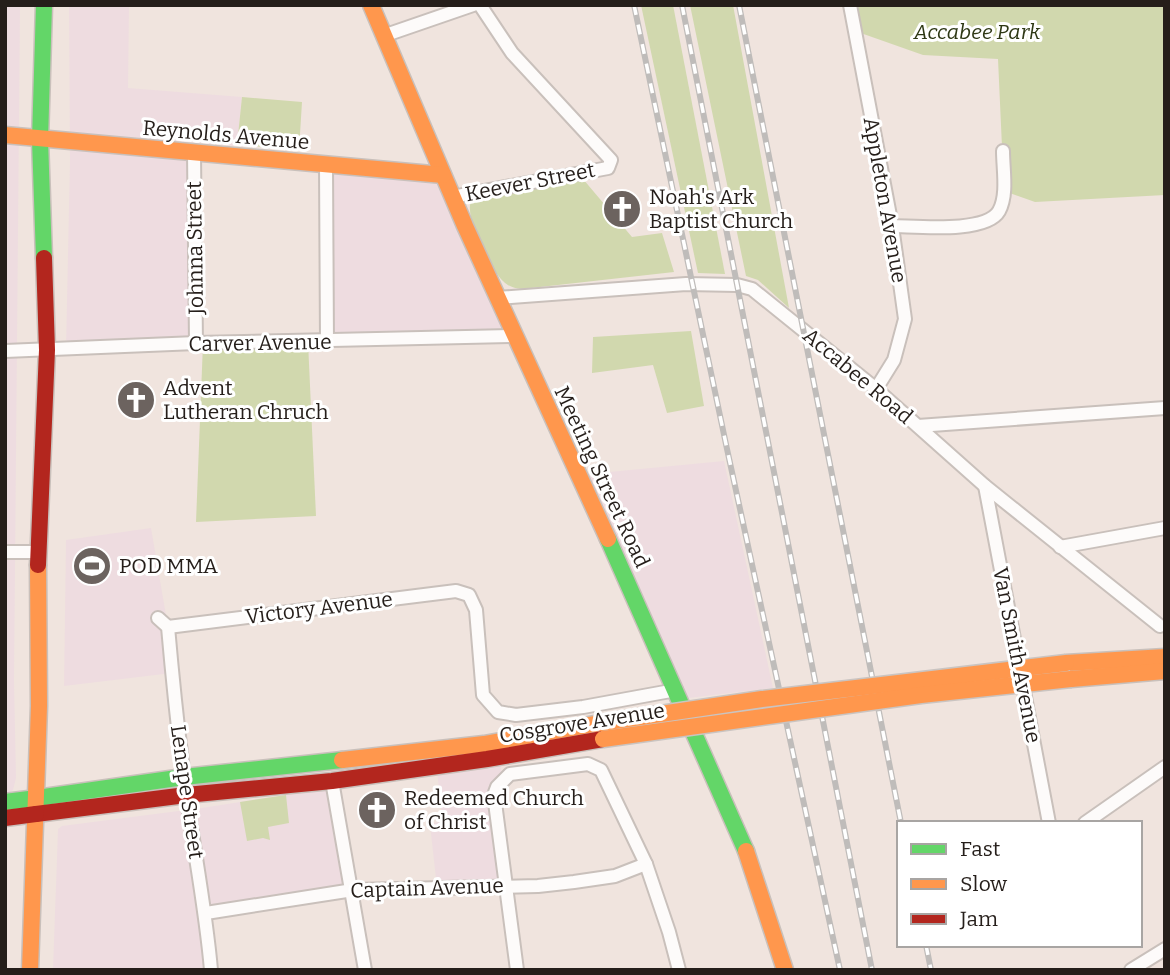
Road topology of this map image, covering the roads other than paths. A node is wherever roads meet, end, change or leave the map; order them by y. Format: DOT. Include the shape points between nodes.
graph roads {
  1 [pos="44,5"];
  2 [pos="371,5"];
  3 [pos="473,5"];
  4 [pos="480,5"];
  5 [pos="850,5"];
  6 [pos="383,36"];
  7 [pos="5,135"];
  8 [pos="40,140"];
  9 [pos="1003,151"];
  10 [pos="194,153"];
  11 [pos="326,166"];
  12 [pos="443,175"];
  13 [pos="453,197"];
  14 [pos="892,226"];
  15 [pos="498,298"];
  16 [pos="515,336"];
  17 [pos="327,342"];
  18 [pos="196,343"];
  19 [pos="47,350"];
  20 [pos="5,351"];
  21 [pos="876,389"];
  22 [pos="1165,408"];
  23 [pos="918,426"];
  24 [pos="985,486"];
  25 [pos="1165,528"];
  26 [pos="1060,547"];
  27 [pos="5,552"];
  28 [pos="38,552"];
  29 [pos="158,618"];
  30 [pos="1160,626"];
  31 [pos="168,627"];
  32 [pos="1165,657"];
  33 [pos="1068,671"];
  34 [pos="1165,671"];
  35 [pos="676,690"];
  36 [pos="601,731"];
  37 [pos="1165,767"];
  38 [pos="184,778"];
  39 [pos="332,781"];
  40 [pos="186,795"];
  41 [pos="5,802"];
  42 [pos="37,806"];
  43 [pos="5,818"];
  44 [pos="1049,821"];
  45 [pos="1088,821"];
  46 [pos="646,864"];
  47 [pos="508,885"];
  48 [pos="353,890"];
  49 [pos="206,913"];
  50 [pos="1165,949"];
  51 [pos="30,970"];
  52 [pos="211,970"];
  53 [pos="365,970"];
  54 [pos="517,970"];
  55 [pos="679,970"];
  56 [pos="785,970"];
  57 [pos="1131,970"];
  1 -- 8 [label="main road"];
  2 -- 6 [label="main road, Meeting Street Road"];
  3 -- 6 [label="street"];
  4 -- 13 [label="street, Keever Street" via="513,53 611,160 608,167"];
  5 -- 14 [label="street, Appleton Avenue"];
  6 -- 12 [label="main road, Meeting Street Road"];
  7 -- 8 [label="main road, Reynolds Avenue"];
  8 -- 10 [label="main road, Reynolds Avenue"];
  8 -- 19 [label="main road"];
  9 -- 14 [label="street" via="1004,191 999,212 991,218 976,225"];
  10 -- 11 [label="main road, Reynolds Avenue"];
  10 -- 18 [label="street, Johnna Street"];
  11 -- 12 [label="main road, Reynolds Avenue"];
  11 -- 17 [label="street"];
  12 -- 13 [label="main road, Meeting Street Road"];
  13 -- 15 [label="main road, Meeting Street Road"];
  14 -- 21 [label="street, Appleton Avenue" via="905,319 894,360"];
  15 -- 16 [label="main road, Meeting Street Road"];
  15 -- 21 [label="street, Accabee Road" via="686,284 737,285 779,309"];
  16 -- 17 [label="street, Carver Avenue"];
  16 -- 35 [label="main road, Meeting Street Road"];
  17 -- 18 [label="street, Carver Avenue"];
  18 -- 19 [label="street, Carver Avenue"];
  19 -- 20 [label="street, Carver Avenue"];
  19 -- 28 [label="main road"];
  21 -- 23 [label="street, Accabee Road"];
  22 -- 23 [label="street"];
  23 -- 24 [label="street, Accabee Road"];
  24 -- 26 [label="street, Accabee Road"];
  24 -- 44 [label="street, Van Smith Avenue"];
  25 -- 26 [label="street"];
  26 -- 30 [label="street, Accabee Road"];
  27 -- 28 [label="street"];
  28 -- 42 [label="main road"];
  29 -- 31 [label="street"];
  31 -- 35 [label="street, Victory Avenue" via="456,591 469,595 476,610 483,695 498,712 516,715 570,709"];
  31 -- 38 [label="street, Lenape Street"];
  32 -- 33 [label="main road, Cosgrove Avenue"];
  33 -- 34 [label="main road, Cosgrove Avenue"];
  33 -- 36 [label="main road, Cosgrove Avenue, bridge" via="762,699"];
  35 -- 56 [label="main road, Meeting Street Road" via="753,867"];
  36 -- 38 [label="main road, Cosgrove Avenue"];
  36 -- 39 [label="main road, Cosgrove Avenue" via="487,759"];
  37 -- 45 [label="street"];
  38 -- 40 [label="street, Lenape Street"];
  38 -- 42 [label="main road, Cosgrove Avenue"];
  39 -- 40 [label="main road, Cosgrove Avenue"];
  39 -- 48 [label="street"];
  40 -- 42 [label="main road, Cosgrove Avenue"];
  40 -- 49 [label="street, Lenape Street"];
  41 -- 42 [label="main road, Cosgrove Avenue"];
  42 -- 43 [label="main road, Cosgrove Avenue"];
  42 -- 51 [label="main road"];
  46 -- 47 [label="street, Captain Avenue" via="615,876 574,883"];
  46 -- 47 [label="street" via="601,770 588,764 522,771 503,780 495,795"];
  46 -- 55 [label="street"];
  47 -- 48 [label="street, Captain Avenue"];
  47 -- 54 [label="street"];
  48 -- 49 [label="street, Captain Avenue"];
  48 -- 53 [label="street"];
  49 -- 52 [label="street, Lenape Street"];
  50 -- 57 [label="street"];
}
